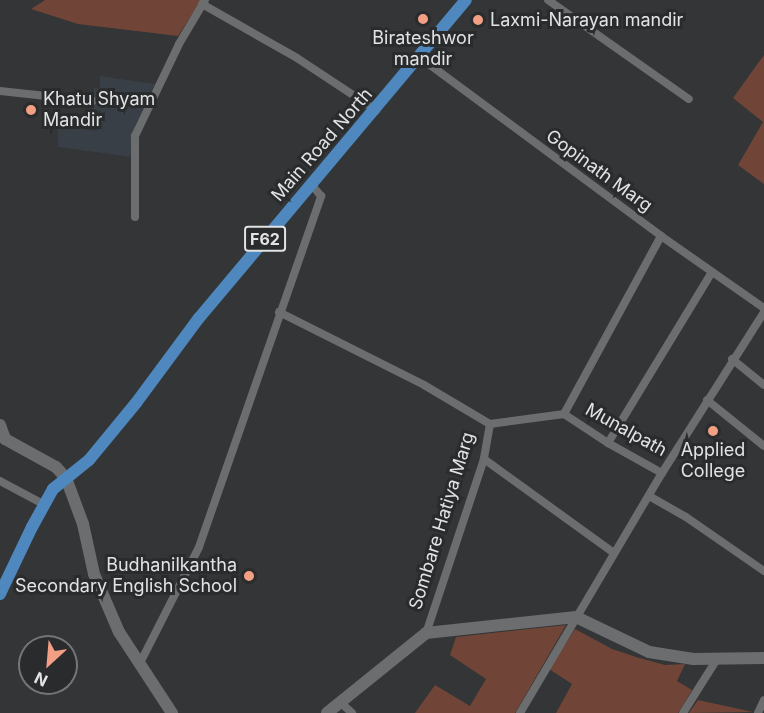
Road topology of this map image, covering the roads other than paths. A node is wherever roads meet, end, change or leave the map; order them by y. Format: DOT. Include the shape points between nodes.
graph roads {
  1 [pos="466,0"];
  2 [pos="548,0"];
  3 [pos="204,2"];
  4 [pos="418,56"];
  5 [pos="0,91"];
  6 [pos="689,99"];
  7 [pos="92,101"];
  8 [pos="376,110"];
  9 [pos="311,184"];
  10 [pos="135,217"];
  11 [pos="661,236"];
  12 [pos="712,272"];
  13 [pos="764,310"];
  14 [pos="279,312"];
  15 [pos="732,359"];
  16 [pos="764,385"];
  17 [pos="707,400"];
  18 [pos="564,414"];
  19 [pos="490,424"];
  20 [pos="0,425"];
  21 [pos="3,443"];
  22 [pos="608,443"];
  23 [pos="764,446"];
  24 [pos="484,459"];
  25 [pos="662,473"];
  26 [pos="66,478"];
  27 [pos="0,481"];
  28 [pos="649,496"];
  29 [pos="45,505"];
  30 [pos="614,553"];
  31 [pos="764,571"];
  32 [pos="0,594"];
  33 [pos="576,617"];
  34 [pos="426,633"];
  35 [pos="764,658"];
  36 [pos="717,659"];
  37 [pos="139,665"];
  38 [pos="764,700"];
  39 [pos="341,703"];
  40 [pos="172,713"];
  41 [pos="327,713"];
  42 [pos="352,713"];
  43 [pos="520,713"];
  44 [pos="683,713"];
  45 [pos="758,713"];
  1 -- 4 [label="main road, Main Road North / F62"];
  2 -- 6 [label="street"];
  3 -- 8 [label="street"];
  3 -- 10 [label="street" via="135,136"];
  4 -- 8 [label="main road, Main Road North / F62"];
  4 -- 11 [label="street, Gopinath Marg"];
  5 -- 7 [label="street"];
  8 -- 9 [label="main road, Main Road North / F62"];
  9 -- 14 [label="street" via="321,196"];
  9 -- 26 [label="main road, Main Road North / F62" via="199,318 96,452"];
  11 -- 12 [label="street, Gopinath Marg"];
  11 -- 18 [label="street"];
  12 -- 13 [label="street, Gopinath Marg"];
  12 -- 22 [label="street"];
  13 -- 15 [label="street, Munalpath"];
  14 -- 19 [label="street, Sombare Hatiya Marg" via="424,385"];
  14 -- 37 [label="street" via="199,547"];
  15 -- 16 [label="street"];
  15 -- 17 [label="street, Munalpath"];
  17 -- 23 [label="street"];
  17 -- 25 [label="street, Munalpath"];
  18 -- 19 [label="street, Munalpath"];
  18 -- 22 [label="street, Munalpath"];
  19 -- 24 [label="street, Sombare Hatiya Marg"];
  20 -- 21 [label="street"];
  21 -- 26 [label="street" via="56,467"];
  22 -- 25 [label="street, Munalpath"];
  24 -- 30 [label="street"];
  24 -- 34 [label="street, Sombare Hatiya Marg"];
  25 -- 28 [label="street"];
  26 -- 29 [label="main road, F62" via="53,489"];
  26 -- 37 [label="street" via="83,524 94,574 119,632"];
  27 -- 29 [label="street"];
  28 -- 30 [label="street"];
  28 -- 31 [label="street"];
  29 -- 32 [label="main road, F62"];
  30 -- 33 [label="street"];
  33 -- 34 [label="street"];
  33 -- 36 [label="street" via="649,652"];
  33 -- 43 [label="street"];
  34 -- 39 [label="street, Sombare Hatiya Marg"];
  35 -- 36 [label="street"];
  36 -- 44 [label="street"];
  37 -- 40 [label="street"];
  38 -- 45 [label="street"];
  39 -- 41 [label="street, Sombare Hatiya Marg"];
  39 -- 42 [label="street"];
}
